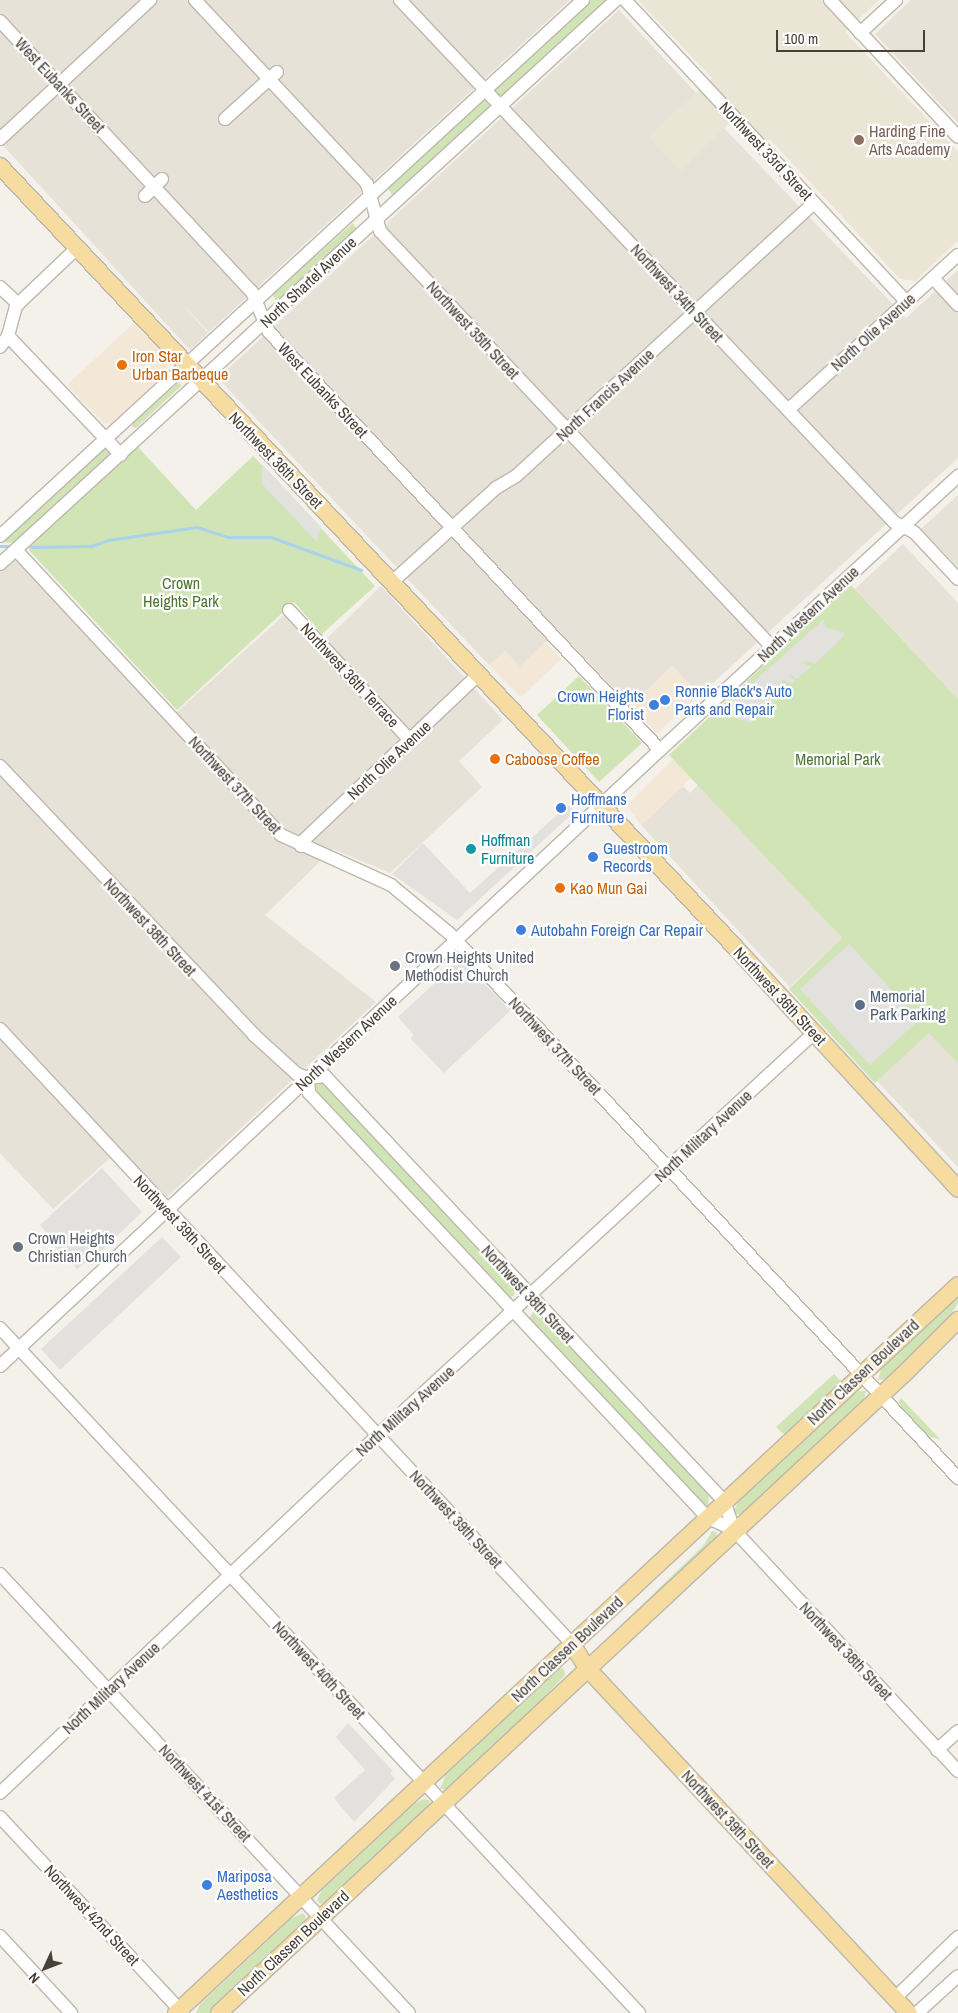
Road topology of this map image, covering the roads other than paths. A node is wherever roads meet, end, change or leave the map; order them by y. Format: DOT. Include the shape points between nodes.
graph roads {
  1 [pos="150,0"];
  2 [pos="195,0"];
  3 [pos="400,0"];
  4 [pos="583,0"];
  5 [pos="616,0"];
  6 [pos="625,0"];
  7 [pos="830,0"];
  8 [pos="896,0"];
  9 [pos="0,21"];
  10 [pos="860,33"];
  11 [pos="273,76"];
  12 [pos="58,84"];
  13 [pos="485,91"];
  14 [pos="500,106"];
  15 [pos="225,119"];
  16 [pos="958,137"];
  17 [pos="0,139"];
  18 [pos="0,166"];
  19 [pos="370,197"];
  20 [pos="814,203"];
  21 [pos="376,219"];
  22 [pos="77,248"];
  23 [pos="958,255"];
  24 [pos="933,278"];
  25 [pos="0,286"];
  26 [pos="256,302"];
  27 [pos="906,302"];
  28 [pos="18,304"];
  29 [pos="958,305"];
  30 [pos="695,312"];
  31 [pos="265,322"];
  32 [pos="8,336"];
  33 [pos="0,347"];
  34 [pos="187,366"];
  35 [pos="201,381"];
  36 [pos="788,410"];
  37 [pos="566,431"];
  38 [pos="107,439"];
  39 [pos="120,455"];
  40 [pos="958,476"];
  41 [pos="452,528"];
  42 [pos="902,528"];
  43 [pos="0,536"];
  44 [pos="12,557"];
  45 [pos="958,579"];
  46 [pos="392,582"];
  47 [pos="289,610"];
  48 [pos="772,647"];
  49 [pos="479,674"];
  50 [pos="410,740"];
  51 [pos="660,750"];
  52 [pos="0,766"];
  53 [pos="600,805"];
  54 [pos="301,846"];
  55 [pos="456,940"];
  56 [pos="0,1029"];
  57 [pos="814,1032"];
  58 [pos="308,1078"];
  59 [pos="669,1168"];
  60 [pos="958,1189"];
  61 [pos="167,1210"];
  62 [pos="958,1285"];
  63 [pos="530,1296"];
  64 [pos="514,1312"];
  65 [pos="958,1320"];
  66 [pos="0,1328"];
  67 [pos="19,1348"];
  68 [pos="0,1366"];
  69 [pos="860,1373"];
  70 [pos="880,1394"];
  71 [pos="378,1435"];
  72 [pos="958,1478"];
  73 [pos="724,1501"];
  74 [pos="707,1517"];
  75 [pos="734,1530"];
  76 [pos="0,1574"];
  77 [pos="231,1575"];
  78 [pos="572,1644"];
  79 [pos="588,1668"];
  80 [pos="108,1691"];
  81 [pos="958,1731"];
  82 [pos="937,1750"];
  83 [pos="956,1767"];
  84 [pos="424,1782"];
  85 [pos="0,1793"];
  86 [pos="443,1803"];
  87 [pos="0,1817"];
  88 [pos="301,1896"];
  89 [pos="321,1918"];
  90 [pos="0,1936"];
  91 [pos="958,1937"];
  92 [pos="958,1976"];
  93 [pos="895,1998"];
  94 [pos="180,2012"];
  95 [pos="71,2013"];
  96 [pos="219,2013"];
  97 [pos="409,2013"];
  98 [pos="639,2013"];
  99 [pos="909,2013"];
  100 [pos="917,2013"];
  1 -- 12 [label="street"];
  2 -- 11 [label="street, Northwest 35th Street"];
  3 -- 13 [label="street, Northwest 34th Street"];
  4 -- 13 [label="street, North Shartel Avenue"];
  5 -- 14 [label="street, North Shartel Avenue"];
  6 -- 20 [label="street, Northwest 33rd Street"];
  7 -- 10 [label="street"];
  8 -- 10 [label="street"];
  9 -- 12 [label="street, West Eubanks Street"];
  10 -- 16 [label="street"];
  11 -- 15 [label="street"];
  11 -- 19 [label="street, Northwest 35th Street" via="366,184"];
  12 -- 17 [label="street"];
  12 -- 26 [label="street, West Eubanks Street" via="252,292"];
  13 -- 14 [label="street, Northwest 34th Street"];
  13 -- 19 [label="street, North Shartel Avenue"];
  14 -- 21 [label="street, North Shartel Avenue"];
  14 -- 30 [label="street, Northwest 34th Street"];
  18 -- 22 [label="main road, Northwest 36th Street"];
  19 -- 21 [label="street, Northwest 35th Street"];
  19 -- 26 [label="street, North Shartel Avenue"];
  20 -- 27 [label="street, Northwest 33rd Street"];
  20 -- 30 [label="street, North Francis Avenue"];
  21 -- 31 [label="street, North Shartel Avenue"];
  21 -- 37 [label="street, Northwest 35th Street" via="380,231"];
  22 -- 28 [label="street"];
  22 -- 34 [label="main road, Northwest 36th Street"];
  23 -- 24 [label="street, North Olie Avenue"];
  24 -- 27 [label="street, North Olie Avenue"];
  24 -- 29 [label="street"];
  25 -- 28 [label="street"];
  26 -- 31 [label="street, West Eubanks Street"];
  26 -- 34 [label="street, North Shartel Avenue"];
  27 -- 36 [label="street, North Olie Avenue"];
  28 -- 32 [label="street" via="12,311"];
  30 -- 36 [label="street, Northwest 34th Street"];
  30 -- 37 [label="street, North Francis Avenue"];
  31 -- 35 [label="street, North Shartel Avenue"];
  31 -- 41 [label="street, West Eubanks Street" via="269,332"];
  32 -- 33 [label="street"];
  32 -- 38 [label="street"];
  34 -- 35 [label="main road, Northwest 36th Street"];
  34 -- 38 [label="street, North Shartel Avenue"];
  35 -- 39 [label="street, North Shartel Avenue"];
  35 -- 46 [label="main road, Northwest 36th Street"];
  36 -- 42 [label="street, Northwest 34th Street"];
  37 -- 41 [label="street, North Francis Avenue"];
  37 -- 48 [label="street, Northwest 35th Street"];
  38 -- 39 [label="street"];
  38 -- 43 [label="street, North Shartel Avenue"];
  39 -- 44 [label="street, North Shartel Avenue"];
  40 -- 42 [label="street, North Western Avenue"];
  41 -- 46 [label="street, North Francis Avenue"];
  41 -- 51 [label="street, West Eubanks Street"];
  42 -- 45 [label="street, Northwest 34th Street" via="914,532"];
  42 -- 48 [label="street, North Western Avenue"];
  44 -- 54 [label="street, Northwest 37th Street" via="272,825 286,839"];
  46 -- 49 [label="main road, Northwest 36th Street"];
  47 -- 50 [label="street, Northwest 36th Terrace"];
  48 -- 51 [label="street, North Western Avenue"];
  49 -- 50 [label="street, North Olie Avenue"];
  49 -- 53 [label="main road, Northwest 36th Street"];
  50 -- 54 [label="street, North Olie Avenue"];
  51 -- 53 [label="street, North Western Avenue"];
  52 -- 58 [label="street, Northwest 38th Street" via="227,1009 297,1074"];
  53 -- 55 [label="street, North Western Avenue"];
  53 -- 57 [label="main road, Northwest 36th Street"];
  54 -- 55 [label="street, Northwest 37th Street" via="391,885 431,915"];
  55 -- 58 [label="street, North Western Avenue"];
  55 -- 59 [label="street, Northwest 37th Street"];
  56 -- 61 [label="street, Northwest 39th Street"];
  57 -- 59 [label="street, North Military Avenue"];
  57 -- 60 [label="main road, Northwest 36th Street"];
  58 -- 61 [label="street, North Western Avenue"];
  58 -- 63 [label="street, Northwest 38th Street" via="325,1076"];
  58 -- 64 [label="street, Northwest 38th Street" via="309,1092"];
  59 -- 63 [label="street, North Military Avenue"];
  59 -- 69 [label="street, Northwest 37th Street"];
  61 -- 67 [label="street, North Western Avenue"];
  61 -- 71 [label="street, Northwest 39th Street"];
  62 -- 69 [label="main road, North Classen Boulevard"];
  63 -- 64 [label="street, North Military Avenue"];
  63 -- 73 [label="street, Northwest 38th Street"];
  64 -- 71 [label="street, North Military Avenue"];
  64 -- 74 [label="street, Northwest 38th Street"];
  65 -- 70 [label="main road, North Classen Boulevard"];
  66 -- 67 [label="street, Northwest 40th Street"];
  67 -- 68 [label="street, North Western Avenue"];
  67 -- 77 [label="street, Northwest 40th Street"];
  69 -- 70 [label="street, Northwest 37th Street"];
  69 -- 73 [label="main road, North Classen Boulevard"];
  70 -- 72 [label="street, Northwest 37th Street"];
  70 -- 75 [label="main road, North Classen Boulevard"];
  71 -- 77 [label="street, North Military Avenue"];
  71 -- 78 [label="street, Northwest 39th Street"];
  73 -- 74 [label="main road, North Classen Boulevard"];
  73 -- 75 [label="street, Northwest 38th Street"];
  74 -- 75 [label="street, Northwest 38th Street"];
  74 -- 78 [label="main road, North Classen Boulevard"];
  75 -- 79 [label="main road, North Classen Boulevard"];
  75 -- 82 [label="street, Northwest 38th Street"];
  76 -- 80 [label="street, Northwest 41st Street"];
  77 -- 80 [label="street, North Military Avenue"];
  77 -- 84 [label="street, Northwest 40th Street"];
  78 -- 79 [label="main road, Northwest 39th Street"];
  78 -- 84 [label="main road, North Classen Boulevard"];
  79 -- 86 [label="main road, North Classen Boulevard"];
  79 -- 93 [label="main road, Northwest 39th Street"];
  80 -- 85 [label="street, North Military Avenue"];
  80 -- 88 [label="street, Northwest 41st Street"];
  81 -- 82 [label="street"];
  82 -- 83 [label="street, Northwest 38th Street"];
  84 -- 86 [label="street, Northwest 40th Street"];
  84 -- 88 [label="main road, North Classen Boulevard"];
  86 -- 89 [label="main road, North Classen Boulevard"];
  86 -- 98 [label="street, Northwest 40th Street"];
  87 -- 94 [label="street, Northwest 42nd Street"];
  88 -- 89 [label="street, Northwest 41st Street"];
  88 -- 94 [label="main road, North Classen Boulevard"];
  89 -- 96 [label="main road, North Classen Boulevard"];
  89 -- 97 [label="street, Northwest 41st Street"];
  90 -- 95 [label="street"];
  91 -- 93 [label="street"];
  92 -- 100 [label="street"];
  93 -- 99 [label="main road, Northwest 39th Street"];
}
